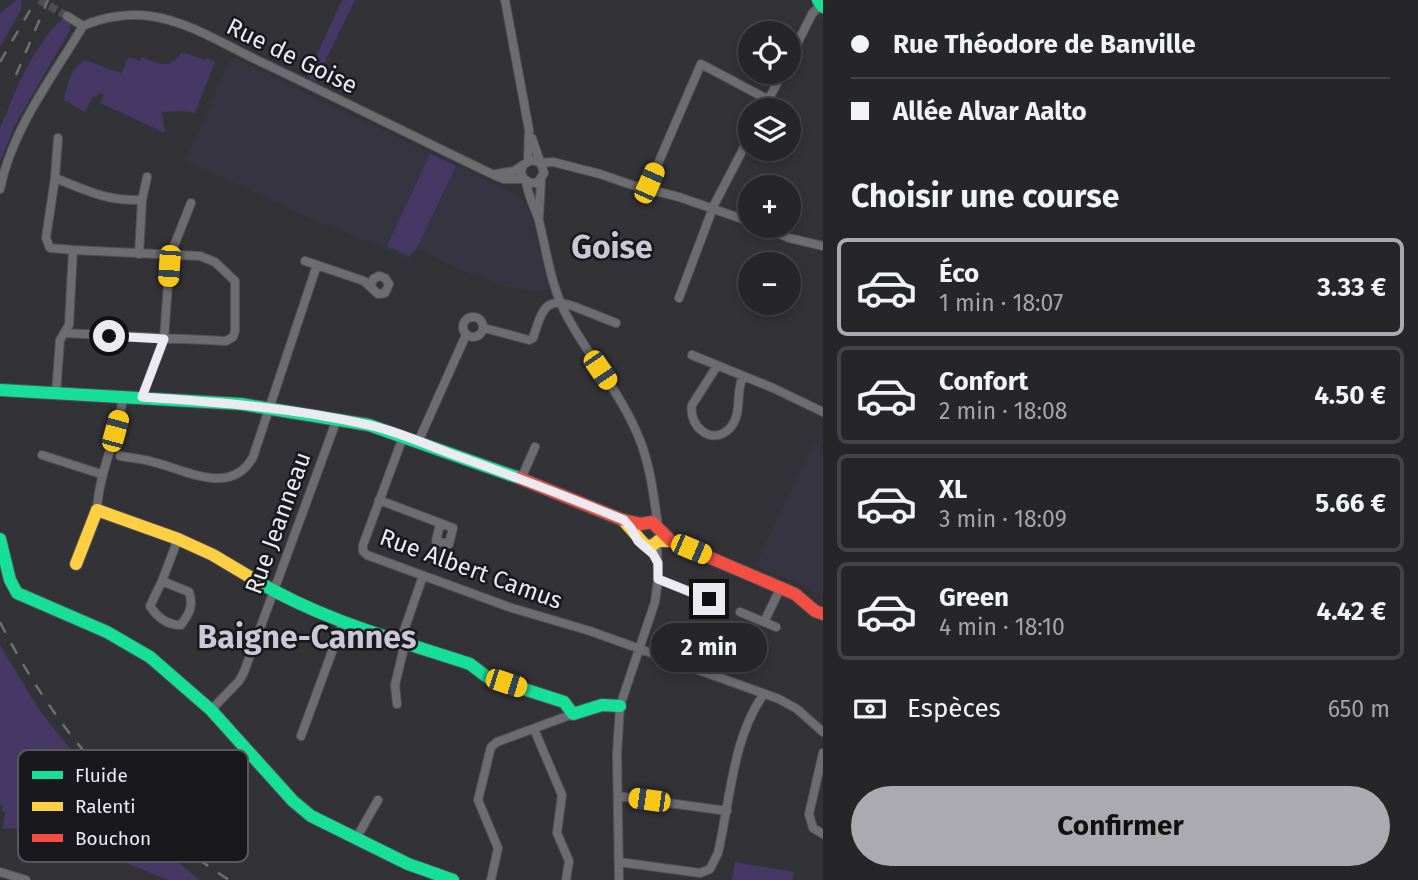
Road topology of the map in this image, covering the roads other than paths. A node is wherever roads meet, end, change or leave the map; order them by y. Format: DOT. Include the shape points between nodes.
graph roads {
  1 [pos="506,0"];
  2 [pos="821,3"];
  3 [pos="67,16"];
  4 [pos="83,26"];
  5 [pos="801,37"];
  6 [pos="765,98"];
  7 [pos="529,130"];
  8 [pos="58,138"];
  9 [pos="738,160"];
  10 [pos="540,162"];
  11 [pos="525,163"];
  12 [pos="563,165"];
  13 [pos="494,175"];
  14 [pos="543,176"];
  15 [pos="147,177"];
  16 [pos="55,178"];
  17 [pos="525,180"];
  18 [pos="0,188"];
  19 [pos="646,189"];
  20 [pos="142,200"];
  21 [pos="191,203"];
  22 [pos="714,209"];
  23 [pos="738,217"];
  24 [pos="538,219"];
  25 [pos="789,238"];
  26 [pos="823,246"];
  27 [pos="72,250"];
  28 [pos="139,254"];
  29 [pos="170,256"];
  30 [pos="305,261"];
  31 [pos="317,265"];
  32 [pos="371,285"];
  33 [pos="679,298"];
  34 [pos="560,301"];
  35 [pos="616,323"];
  36 [pos="484,328"];
  37 [pos="64,333"];
  38 [pos="466,335"];
  39 [pos="164,339"];
  40 [pos="692,355"];
  41 [pos="717,366"];
  42 [pos="743,376"];
  43 [pos="0,390"];
  44 [pos="56,393"];
  45 [pos="123,397"];
  46 [pos="142,397"];
  47 [pos="270,407"];
  48 [pos="823,412"];
  49 [pos="337,419"];
  50 [pos="404,437"];
  51 [pos="418,442"];
  52 [pos="535,447"];
  53 [pos="42,455"];
  54 [pos="120,456"];
  55 [pos="102,474"];
  56 [pos="522,479"];
  57 [pos="652,488"];
  58 [pos="379,500"];
  59 [pos="97,510"];
  60 [pos="440,524"];
  61 [pos="641,527"];
  62 [pos="658,538"];
  63 [pos="0,539"];
  64 [pos="178,539"];
  65 [pos="658,563"];
  66 [pos="76,564"];
  67 [pos="423,576"];
  68 [pos="658,579"];
  69 [pos="162,581"];
  70 [pos="781,587"];
  71 [pos="273,591"];
  72 [pos="720,604"];
  73 [pos="740,612"];
  74 [pos="823,614"];
  75 [pos="343,622"];
  76 [pos="764,622"];
  77 [pos="775,626"];
  78 [pos="403,643"];
  79 [pos="640,648"];
  80 [pos="764,694"];
  81 [pos="397,704"];
  82 [pos="620,706"];
  83 [pos="211,709"];
  84 [pos="573,714"];
  85 [pos="534,729"];
  86 [pos="823,732"];
  87 [pos="301,736"];
  88 [pos="248,750"];
  89 [pos="248,751"];
  90 [pos="823,753"];
  91 [pos="618,796"];
  92 [pos="379,800"];
  93 [pos="727,811"];
  94 [pos="823,834"];
  95 [pos="357,837"];
  96 [pos="619,862"];
  97 [pos="0,872"];
  98 [pos="26,880"];
  99 [pos="453,880"];
  100 [pos="491,880"];
  101 [pos="566,880"];
  102 [pos="619,880"];
  1 -- 7 [label="street"];
  2 -- 5 [label="street"];
  3 -- 4 [label="street"];
  4 -- 13 [label="street, Rue de Goise" via="135,15 167,20"];
  4 -- 18 [label="street" via="26,120"];
  6 -- 19 [label="street" via="701,64"];
  7 -- 10 [label="street"];
  7 -- 11 [label="street"];
  8 -- 16 [label="street"];
  9 -- 22 [label="street"];
  10 -- 11 [label="street"];
  10 -- 12 [label="street"];
  10 -- 14 [label="street"];
  11 -- 13 [label="street" via="514,172"];
  11 -- 17 [label="street" via="521,173"];
  12 -- 14 [label="street"];
  12 -- 19 [label="street"];
  13 -- 17 [label="street, Rue de Goise"];
  14 -- 17 [label="street" via="532,183"];
  14 -- 24 [label="street"];
  15 -- 20 [label="street"];
  16 -- 20 [label="street" via="105,198"];
  16 -- 27 [label="street" via="47,244"];
  17 -- 24 [label="street"];
  19 -- 22 [label="street"];
  20 -- 28 [label="street"];
  21 -- 29 [label="street"];
  22 -- 23 [label="street"];
  22 -- 33 [label="street"];
  24 -- 34 [label="street"];
  25 -- 26 [label="street"];
  27 -- 28 [label="street"];
  27 -- 37 [label="street" via="69,325"];
  28 -- 29 [label="street"];
  29 -- 39 [label="street"];
  29 -- 39 [label="street" via="208,258 232,275 237,285 235,331 226,341"];
  30 -- 31 [label="street"];
  31 -- 32 [label="street"];
  31 -- 47 [label="street"];
  34 -- 35 [label="street"];
  34 -- 36 [label="street" via="545,310 529,340"];
  34 -- 57 [label="street" via="623,405 641,442"];
  36 -- 38 [label="street" via="478,336"];
  36 -- 38 [label="street" via="480,318 470,317 463,325"];
  37 -- 39 [label="street"];
  37 -- 44 [label="street"];
  38 -- 51 [label="street"];
  39 -- 46 [label="street"];
  40 -- 41 [label="street"];
  41 -- 42 [label="street"];
  41 -- 42 [label="street" via="692,405 694,424 705,433 722,434 731,427"];
  42 -- 48 [label="street"];
  43 -- 44 [label="street"];
  44 -- 45 [label="street"];
  45 -- 46 [label="street"];
  45 -- 55 [label="street"];
  46 -- 47 [label="street"];
  47 -- 49 [label="street"];
  47 -- 54 [label="street" via="248,466 233,477 215,480"];
  49 -- 50 [label="street"];
  49 -- 71 [label="street, Rue Jeanneau"];
  50 -- 51 [label="street"];
  50 -- 58 [label="street, Rue Albert Camus"];
  51 -- 56 [label="street"];
  52 -- 56 [label="street"];
  53 -- 55 [label="street"];
  55 -- 59 [label="street"];
  56 -- 61 [label="street"];
  57 -- 61 [label="street" via="652,506"];
  57 -- 62 [label="street"];
  58 -- 60 [label="street"];
  58 -- 67 [label="street, Rue Albert Camus" via="363,551"];
  59 -- 64 [label="street"];
  59 -- 66 [label="street"];
  61 -- 62 [label="street" via="652,522"];
  61 -- 62 [label="street" via="638,541"];
  62 -- 65 [label="street"];
  62 -- 65 [label="street"];
  62 -- 70 [label="street"];
  63 -- 83 [label="street" via="12,587 20,595 112,634 158,662"];
  64 -- 69 [label="street"];
  64 -- 71 [label="street"];
  65 -- 68 [label="street"];
  67 -- 78 [label="street"];
  67 -- 79 [label="street, Rue Albert Camus"];
  68 -- 72 [label="street"];
  68 -- 79 [label="street"];
  69 -- 69 [label="street" via="150,606 172,625 180,625 189,614 189,592"];
  70 -- 74 [label="street"];
  70 -- 76 [label="street"];
  71 -- 75 [label="street"];
  71 -- 83 [label="street, Rue Jeanneau" via="244,672"];
  73 -- 76 [label="street"];
  75 -- 78 [label="street"];
  75 -- 87 [label="street"];
  76 -- 77 [label="street"];
  78 -- 81 [label="street" via="395,685"];
  78 -- 84 [label="street" via="564,702"];
  79 -- 80 [label="street, Rue Albert Camus"];
  79 -- 82 [label="street"];
  80 -- 86 [label="street, Rue Albert Camus" via="790,704"];
  80 -- 93 [label="street" via="744,727"];
  82 -- 84 [label="street" via="602,705"];
  82 -- 91 [label="street"];
  83 -- 88 [label="street"];
  84 -- 85 [label="street"];
  85 -- 100 [label="street" via="497,742 489,754 478,800 498,848"];
  85 -- 101 [label="street" via="562,795 557,833 569,861"];
  89 -- 95 [label="street" via="301,810"];
  90 -- 94 [label="street" via="809,814 813,828"];
  91 -- 93 [label="street"];
  91 -- 96 [label="street"];
  92 -- 95 [label="street"];
  93 -- 96 [label="street" via="715,863 706,872"];
  95 -- 99 [label="street" via="408,864"];
  96 -- 102 [label="street"];
  97 -- 98 [label="street"];
}
